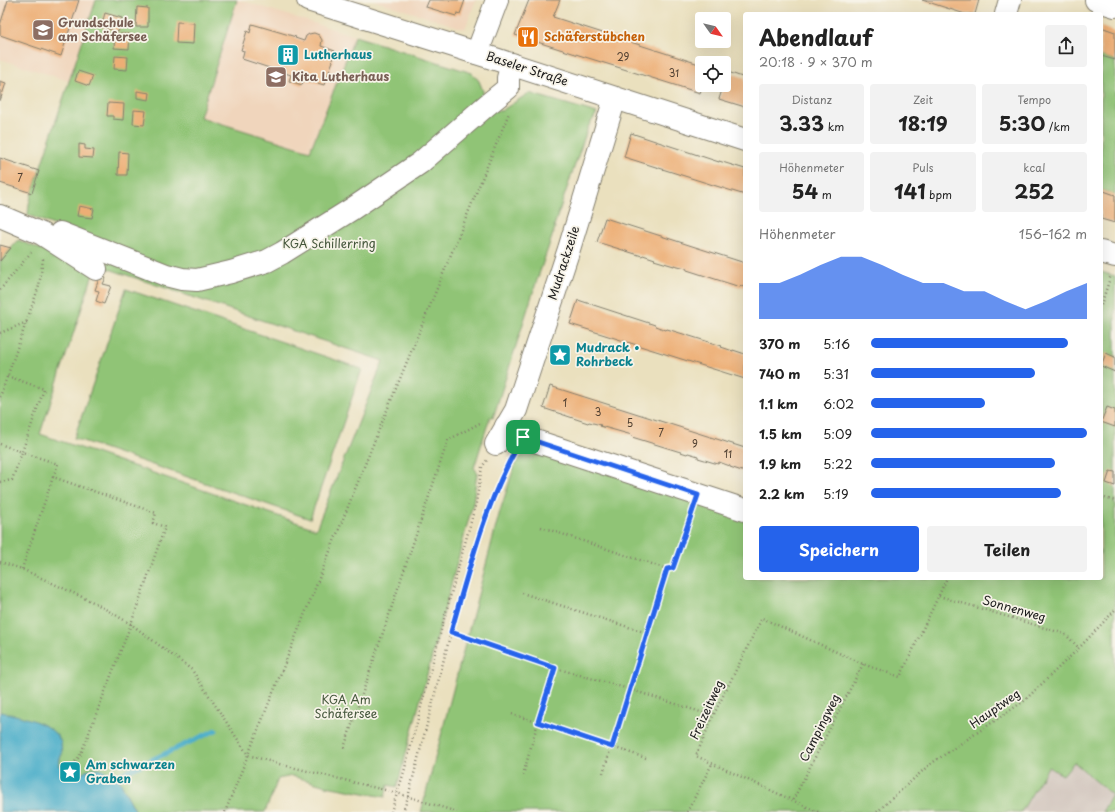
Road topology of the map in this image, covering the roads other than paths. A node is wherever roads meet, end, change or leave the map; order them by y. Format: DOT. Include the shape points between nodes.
graph roads {
  1 [pos="308,0"];
  2 [pos="497,0"];
  3 [pos="1010,0"];
  4 [pos="1096,0"];
  5 [pos="1115,6"];
  6 [pos="1007,12"];
  7 [pos="477,53"];
  8 [pos="512,64"];
  9 [pos="615,98"];
  10 [pos="743,139"];
  11 [pos="0,216"];
  12 [pos="44,242"];
  13 [pos="1103,254"];
  14 [pos="1114,263"];
  15 [pos="96,269"];
  16 [pos="743,509"];
  1 -- 7 [label="street, Baseler Straße"];
  2 -- 7 [label="street"];
  3 -- 6 [label="street"];
  4 -- 5 [label="street"];
  7 -- 8 [label="street, Baseler Straße"];
  8 -- 9 [label="street, Baseler Straße"];
  8 -- 12 [label="street" via="508,88 420,163 352,209 267,261 197,280 182,279"];
  9 -- 10 [label="street, Baseler Straße"];
  9 -- 16 [label="street, Mudrackzeile" via="508,436"];
  11 -- 12 [label="street"];
  12 -- 15 [label="street"];
  13 -- 14 [label="street"];
}
